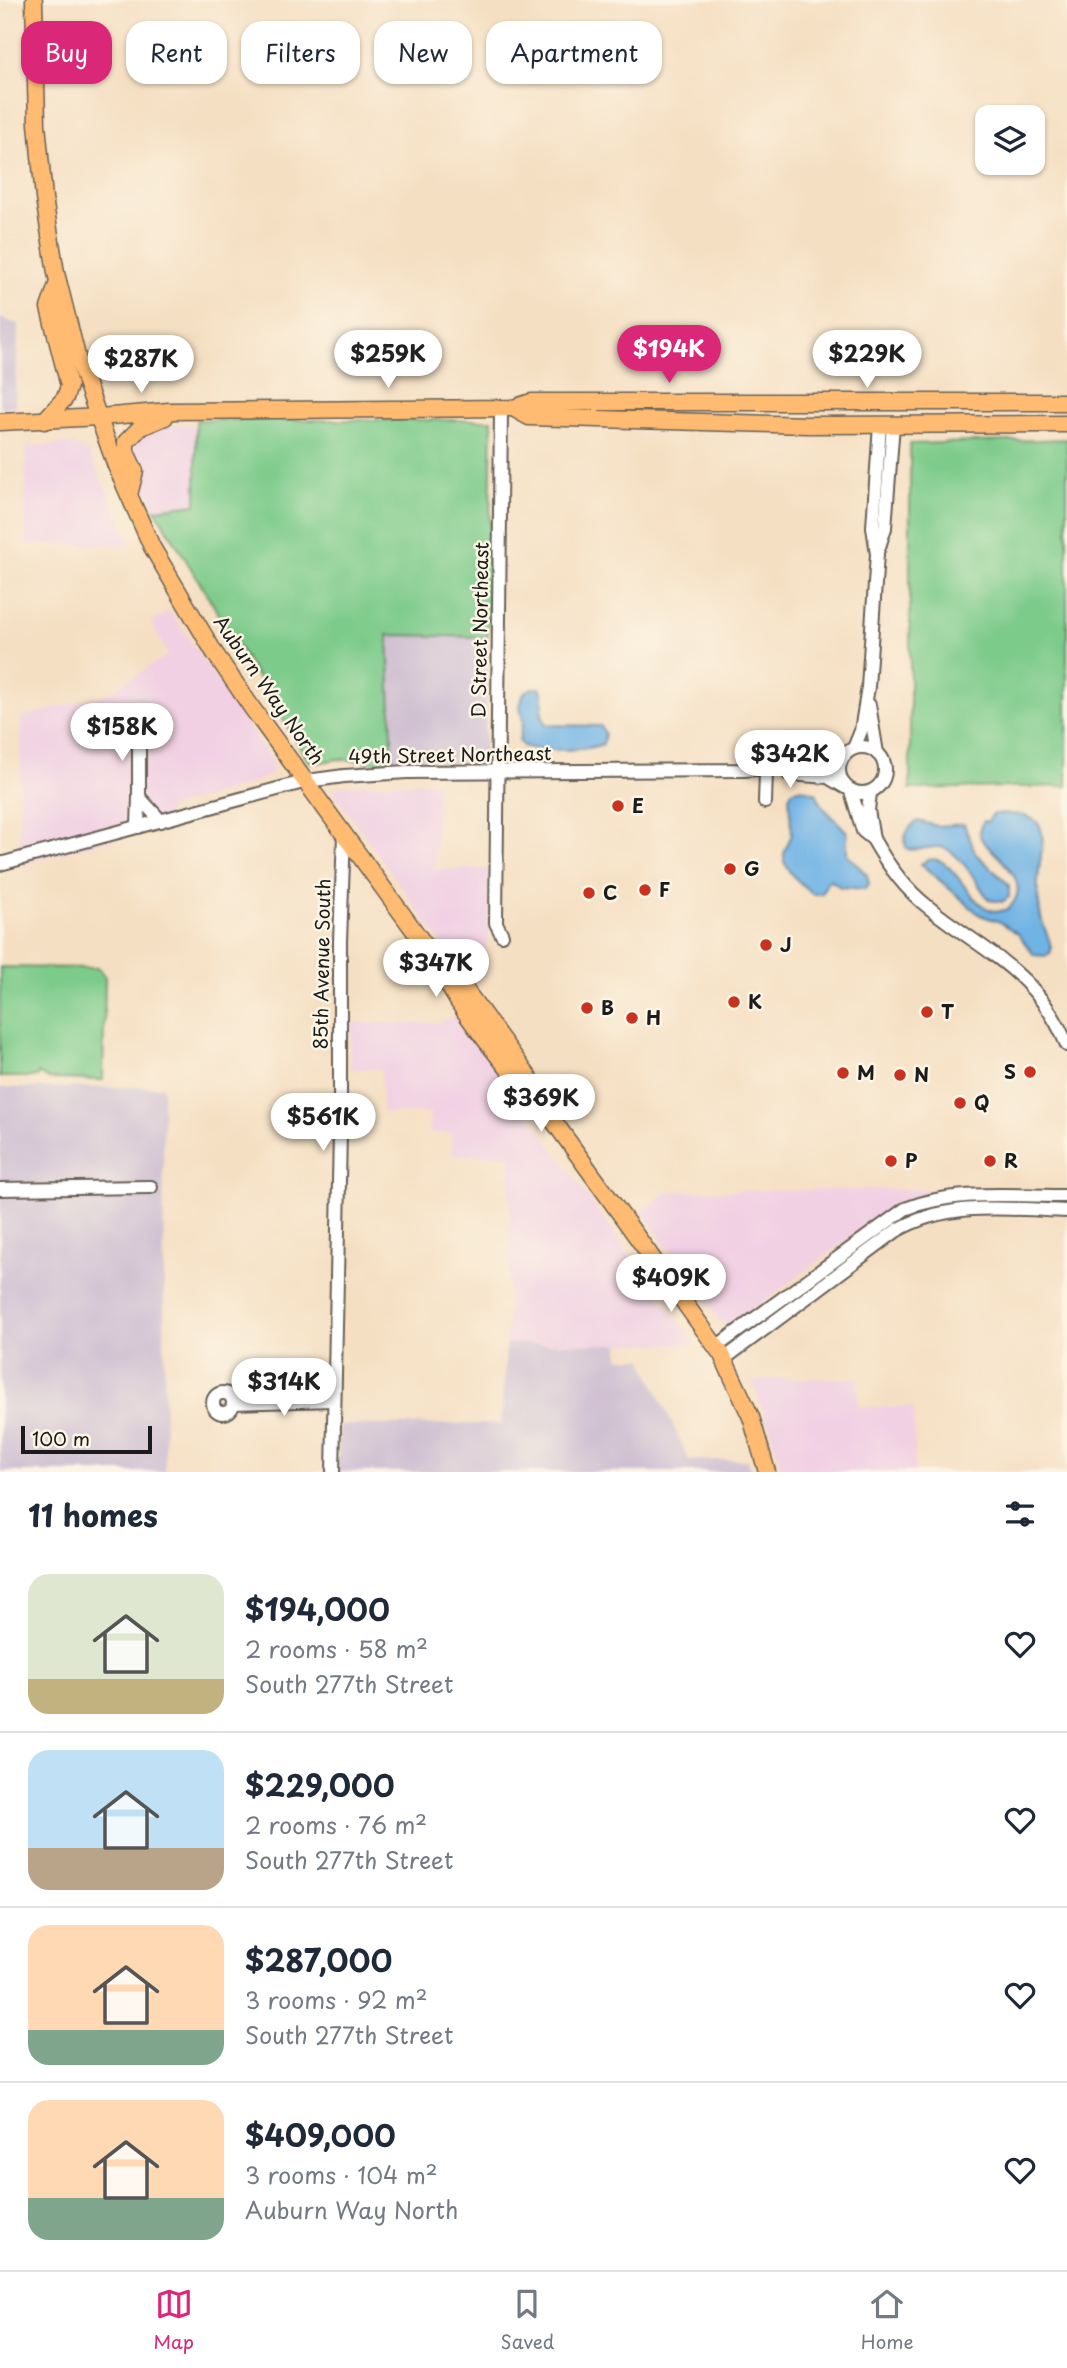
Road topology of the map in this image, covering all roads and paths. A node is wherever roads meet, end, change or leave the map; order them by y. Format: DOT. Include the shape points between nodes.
graph roads {
  1 [pos="34,0"];
  2 [pos="58,282"];
  3 [pos="832,402"];
  4 [pos="1067,402"];
  5 [pos="507,409"];
  6 [pos="186,410"];
  7 [pos="1067,412"];
  8 [pos="100,417"];
  9 [pos="44,421"];
  10 [pos="0,422"];
  11 [pos="886,423"];
  12 [pos="1067,424"];
  13 [pos="129,495"];
  14 [pos="867,687"];
  15 [pos="139,730"];
  16 [pos="851,750"];
  17 [pos="877,753"];
  18 [pos="744,770"];
  19 [pos="498,772"];
  20 [pos="766,772"];
  21 [pos="307,781"];
  22 [pos="848,789"];
  23 [pos="870,793"];
  24 [pos="139,797"];
  25 [pos="765,802"];
  26 [pos="161,821"];
  27 [pos="138,827"];
  28 [pos="344,835"];
  29 [pos="873,838"];
  30 [pos="0,864"];
  31 [pos="502,935"];
  32 [pos="440,966"];
  33 [pos="1067,1045"];
  34 [pos="533,1090"];
  35 [pos="151,1187"];
  36 [pos="0,1189"];
  37 [pos="1067,1196"];
  38 [pos="1067,1211"];
  39 [pos="720,1353"];
  40 [pos="334,1400"];
  41 [pos="233,1403"];
  42 [pos="333,1472"];
  43 [pos="767,1472"];
  1 -- 2 [label="main road, Auburn Way North" via="41,161"];
  2 -- 8 [label="main road, Auburn Way North" via="78,360"];
  2 -- 9 [label="main road" via="49,308 69,386 65,398"];
  3 -- 4 [label="main road"];
  3 -- 5 [label="main road" via="531,402"];
  3 -- 11 [label="main road" via="863,408"];
  5 -- 6 [label="main road"];
  5 -- 11 [label="main road" via="529,417"];
  5 -- 19 [label="street, D Street Northeast"];
  6 -- 8 [label="main road"];
  6 -- 13 [label="main road" via="153,420 130,436 127,452 135,471"];
  7 -- 11 [label="main road" via="900,415"];
  8 -- 9 [label="main road"];
  8 -- 13 [label="main road, Auburn Way North"];
  9 -- 10 [label="main road"];
  11 -- 12 [label="main road"];
  11 -- 14 [label="street" via="873,527 877,554"];
  13 -- 21 [label="main road, Auburn Way North" via="152,547 209,644"];
  14 -- 16 [label="street" via="861,732"];
  14 -- 17 [label="street"];
  15 -- 24 [label="street"];
  16 -- 17 [label="street"];
  16 -- 18 [label="street, 49th Street Northeast" via="803,766"];
  16 -- 22 [label="street" via="839,765"];
  17 -- 23 [label="street" via="885,774"];
  18 -- 19 [label="street, 49th Street Northeast"];
  18 -- 20 [label="street, 49th Street Northeast"];
  19 -- 21 [label="street, 49th Street Northeast" via="407,772"];
  19 -- 31 [label="street, D Street Northeast" via="496,923"];
  20 -- 22 [label="street, 49th Street Northeast" via="828,777"];
  20 -- 25 [label="street"];
  21 -- 26 [label="street, 49th Street Northeast"];
  21 -- 28 [label="main road, Auburn Way North"];
  22 -- 23 [label="street"];
  22 -- 29 [label="street" via="863,831"];
  23 -- 29 [label="street"];
  24 -- 26 [label="street"];
  24 -- 27 [label="street"];
  26 -- 27 [label="street, 49th Street Northeast"];
  27 -- 30 [label="street, 49th Street Northeast"];
  28 -- 32 [label="main road, Auburn Way North"];
  28 -- 40 [label="street, 85th Avenue South"];
  29 -- 33 [label="street" via="889,868 925,905 1036,990"];
  32 -- 34 [label="main road, Auburn Way North" via="501,1058 522,1086"];
  32 -- 34 [label="main road, Auburn Way North" via="452,971 531,1080"];
  34 -- 39 [label="main road, Auburn Way North"];
  35 -- 36 [label="street"];
  37 -- 39 [label="street" via="954,1196 905,1209"];
  38 -- 39 [label="street" via="963,1209 919,1218"];
  39 -- 43 [label="main road, Auburn Way North" via="751,1418"];
  40 -- 41 [label="street"];
  40 -- 42 [label="street, 85th Avenue South"];
}
